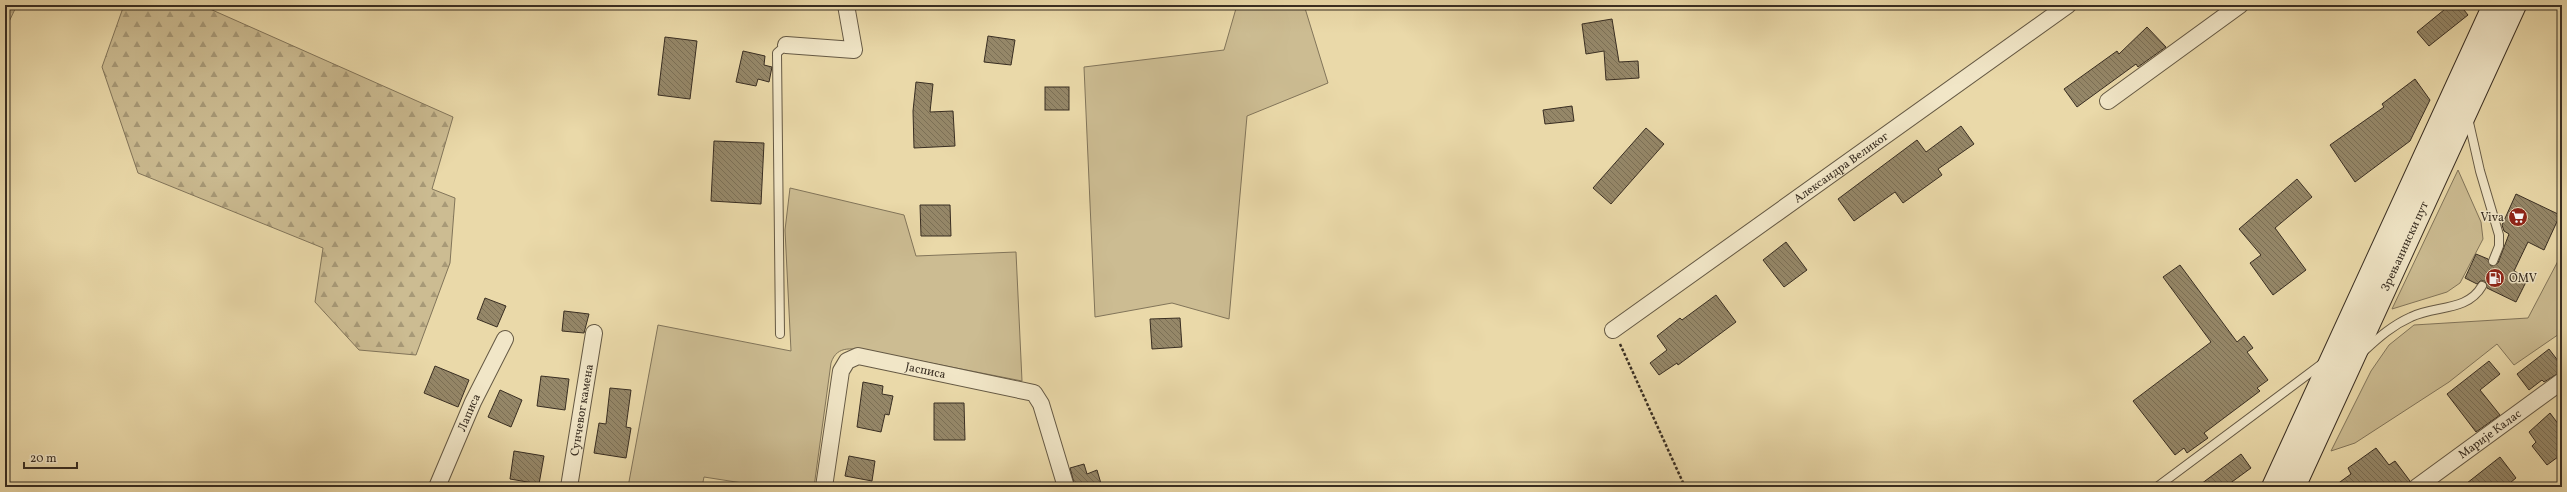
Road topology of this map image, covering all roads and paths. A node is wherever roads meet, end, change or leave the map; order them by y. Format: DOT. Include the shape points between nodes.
graph roads {
  1 [pos="846,5"];
  2 [pos="2068,5"];
  3 [pos="2240,5"];
  4 [pos="2494,5"];
  5 [pos="2516,5"];
  6 [pos="786,45"];
  7 [pos="2108,101"];
  8 [pos="2467,111"];
  9 [pos="2493,262"];
  10 [pos="2482,286"];
  11 [pos="1613,330"];
  12 [pos="594,333"];
  13 [pos="780,334"];
  14 [pos="505,339"];
  15 [pos="2343,359"];
  16 [pos="2562,381"];
  17 [pos="437,487"];
  18 [pos="569,487"];
  19 [pos="824,487"];
  20 [pos="1066,487"];
  21 [pos="1685,487"];
  22 [pos="2157,487"];
  23 [pos="2273,487"];
  24 [pos="2294,487"];
  25 [pos="2417,487"];
  1 -- 6 [label="street" via="854,50"];
  2 -- 11 [label="street, Александра Великог"];
  3 -- 7 [label="street"];
  4 -- 15 [label="main road, Зрењанински пут"];
  5 -- 8 [label="main road, Зрењанински пут"];
  6 -- 13 [label="lane" via="777,53"];
  8 -- 9 [label="lane" via="2480,171 2499,235 2499,246"];
  8 -- 15 [label="main road, Зрењанински пут"];
  10 -- 15 [label="lane" via="2468,301 2456,306 2426,311 2393,326"];
  11 -- 21 [label="path"];
  12 -- 18 [label="street, Сунчевог камена"];
  14 -- 17 [label="street, Лаписа"];
  15 -- 22 [label="lane"];
  15 -- 23 [label="main road, Зрењанински пут"];
  15 -- 24 [label="main road, Зрењанински пут"];
  16 -- 25 [label="street, Марије Калас"];
  19 -- 20 [label="street, Јасписа" via="841,371 847,361 858,356 1034,393 1041,404"];
}
